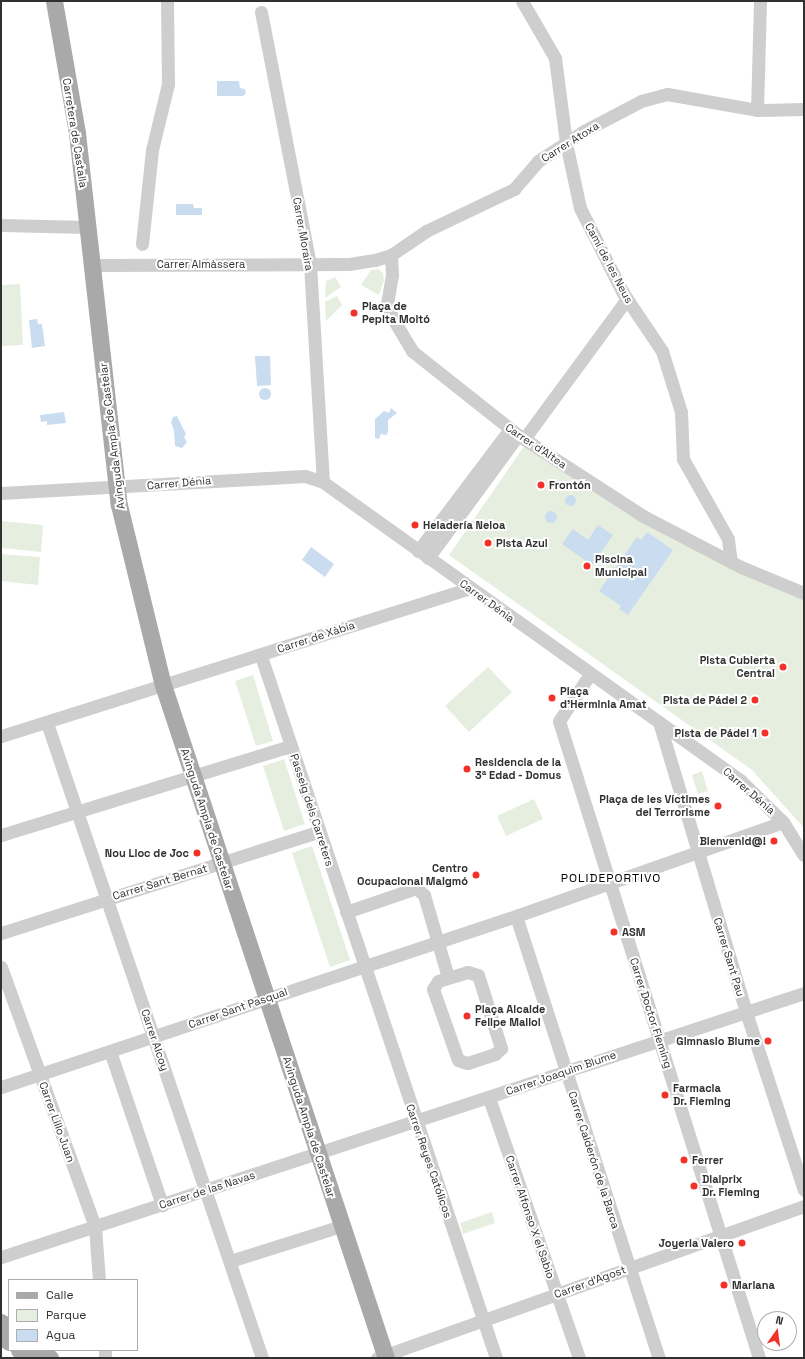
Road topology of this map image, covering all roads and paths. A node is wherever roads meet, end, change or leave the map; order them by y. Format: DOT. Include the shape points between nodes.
graph roads {
  1 [pos="54,1"];
  2 [pos="167,1"];
  3 [pos="522,1"];
  4 [pos="760,1"];
  5 [pos="261,12"];
  6 [pos="804,109"];
  7 [pos="757,110"];
  8 [pos="566,143"];
  9 [pos="1,225"];
  10 [pos="88,228"];
  11 [pos="142,244"];
  12 [pos="391,256"];
  13 [pos="310,264"];
  14 [pos="92,265"];
  15 [pos="626,299"];
  16 [pos="517,434"];
  17 [pos="323,482"];
  18 [pos="118,488"];
  19 [pos="1,494"];
  20 [pos="423,554"];
  21 [pos="731,562"];
  22 [pos="469,588"];
  23 [pos="804,593"];
  24 [pos="261,656"];
  25 [pos="590,674"];
  26 [pos="163,685"];
  27 [pos="659,722"];
  28 [pos="47,723"];
  29 [pos="1,736"];
  30 [pos="290,746"];
  31 [pos="193,776"];
  32 [pos="76,812"];
  33 [pos="783,822"];
  34 [pos="318,832"];
  35 [pos="1,835"];
  36 [pos="698,853"];
  37 [pos="804,855"];
  38 [pos="220,863"];
  39 [pos="610,883"];
  40 [pos="106,899"];
  41 [pos="346,912"];
  42 [pos="516,916"];
  43 [pos="1,933"];
  44 [pos="436,941"];
  45 [pos="363,965"];
  46 [pos="1,967"];
  47 [pos="448,977"];
  48 [pos="804,992"];
  49 [pos="266,999"];
  50 [pos="746,1012"];
  51 [pos="154,1037"];
  52 [pos="660,1039"];
  53 [pos="110,1051"];
  54 [pos="565,1070"];
  55 [pos="39,1074"];
  56 [pos="1,1087"];
  57 [pos="489,1098"];
  58 [pos="416,1122"];
  59 [pos="319,1154"];
  60 [pos="206,1190"];
  61 [pos="804,1190"];
  62 [pos="162,1205"];
  63 [pos="804,1206"];
  64 [pos="341,1226"];
  65 [pos="95,1227"];
  66 [pos="721,1237"];
  67 [pos="1,1257"];
  68 [pos="230,1261"];
  69 [pos="630,1268"];
  70 [pos="99,1279"];
  71 [pos="557,1294"];
  72 [pos="483,1320"];
  73 [pos="20,1351"];
  74 [pos="40,1351"];
  75 [pos="383,1357"];
  76 [pos="30,1358"];
  77 [pos="50,1358"];
  78 [pos="262,1358"];
  79 [pos="496,1358"];
  80 [pos="579,1358"];
  81 [pos="659,1358"];
  82 [pos="759,1358"];
  1 -- 10 [label="main road, Carretera de Castalla" via="77,133"];
  2 -- 11 [label="street" via="168,84 152,150"];
  3 -- 8 [label="street, Camí de les Neus" via="555,58"];
  4 -- 7 [label="street"];
  5 -- 13 [label="street, Carrer Moraira"];
  6 -- 7 [label="street, Carrer Atoxa"];
  7 -- 8 [label="street, Carrer Atoxa" via="668,94 641,100"];
  8 -- 12 [label="street, Carrer Atoxa" via="538,161 514,189 426,231"];
  8 -- 15 [label="street, Camí de les Neus" via="580,208"];
  9 -- 10 [label="street"];
  10 -- 14 [label="main road, Carretera de Castalla"];
  12 -- 13 [label="street, Carrer Atoxa" via="349,264"];
  12 -- 16 [label="street, Carrer d'Altea" via="392,275 387,304 412,351"];
  13 -- 14 [label="street, Carrer Almàssera"];
  13 -- 17 [label="street, Carrer Moraira"];
  14 -- 18 [label="main road, Avinguda Ampla de Castelar"];
  15 -- 16 [label="street"];
  15 -- 21 [label="street, Camí de les Neus" via="662,351 681,412 683,458 728,539"];
  16 -- 20 [label="street"];
  16 -- 21 [label="street, Carrer d'Altea" via="643,516"];
  17 -- 18 [label="street, Carrer Dénia" via="305,476"];
  17 -- 20 [label="street, Carrer Dénia"];
  18 -- 19 [label="street, Carrer Dénia"];
  18 -- 26 [label="main road, Avinguda Ampla de Castelar" via="119,505"];
  20 -- 22 [label="street, Carrer Dénia"];
  21 -- 23 [label="street, Carrer d'Altea"];
  22 -- 24 [label="street, Carrer de Xàbia"];
  22 -- 25 [label="street, Carrer Dénia"];
  24 -- 26 [label="street, Carrer de Xàbia"];
  24 -- 30 [label="street, Passeig dels Carreters"];
  25 -- 27 [label="street, Carrer Dénia"];
  25 -- 39 [label="street, Carrer Doctor Fleming" via="559,721"];
  26 -- 28 [label="street, Carrer de Xàbia"];
  26 -- 31 [label="main road, Avinguda Ampla de Castelar"];
  27 -- 33 [label="street, Carrer Dénia" via="740,780"];
  27 -- 36 [label="street, Carrer Sant Pau"];
  28 -- 29 [label="street, Carrer de Xàbia"];
  28 -- 32 [label="street, Carrer Alcoy"];
  30 -- 31 [label="street"];
  30 -- 34 [label="street, Passeig dels Carreters"];
  31 -- 32 [label="street"];
  31 -- 38 [label="main road, Avinguda Ampla de Castelar"];
  32 -- 35 [label="street"];
  32 -- 40 [label="street, Carrer Alcoy"];
  33 -- 36 [label="street, Carrer Sant Pasqual"];
  33 -- 37 [label="street, Carrer Dénia"];
  34 -- 38 [label="street, Carrer Sant Bernat"];
  34 -- 41 [label="street, Passeig dels Carreters"];
  36 -- 39 [label="street, Carrer Sant Pasqual"];
  36 -- 50 [label="street, Carrer Sant Pau"];
  38 -- 40 [label="street, Carrer Sant Bernat"];
  38 -- 49 [label="main road, Avinguda Ampla de Castelar"];
  39 -- 42 [label="street, Carrer Sant Pasqual"];
  39 -- 52 [label="street, Carrer Doctor Fleming"];
  40 -- 43 [label="street, Carrer Sant Bernat"];
  40 -- 51 [label="street, Carrer Alcoy"];
  41 -- 44 [label="street" via="416,888 424,895"];
  41 -- 45 [label="street, Passeig dels Carreters"];
  42 -- 44 [label="street, Carrer Sant Pasqual"];
  42 -- 54 [label="street, Carrer Calderón de la Barca"];
  44 -- 45 [label="street, Carrer Sant Pasqual"];
  44 -- 47 [label="street"];
  45 -- 49 [label="street, Carrer Sant Pasqual"];
  45 -- 58 [label="street, Carrer Reyes Católicos"];
  46 -- 55 [label="street, Carrer Lillo Juan"];
  47 -- 47 [label="street" via="438,981 434,989 458,1060 467,1062 495,1054 500,1048 478,974 468,972"];
  48 -- 50 [label="street, Carrer Joaquim Blume"];
  49 -- 51 [label="street, Carrer Sant Pasqual"];
  49 -- 59 [label="main road, Avinguda Ampla de Castelar"];
  50 -- 52 [label="street, Carrer Joaquim Blume"];
  50 -- 61 [label="street, Carrer Sant Pau"];
  51 -- 53 [label="street, Carrer Sant Pasqual"];
  51 -- 60 [label="street, Carrer Alcoy"];
  52 -- 54 [label="street, Carrer Joaquim Blume"];
  52 -- 66 [label="street, Carrer Doctor Fleming"];
  53 -- 55 [label="street, Carrer Sant Pasqual"];
  53 -- 62 [label="street"];
  54 -- 57 [label="street, Carrer Joaquim Blume"];
  54 -- 69 [label="street, Carrer Calderón de la Barca"];
  55 -- 56 [label="street, Carrer Sant Pasqual"];
  55 -- 65 [label="street, Carrer Lillo Juan"];
  57 -- 58 [label="street, Carrer Joaquim Blume"];
  57 -- 71 [label="street, Carrer Alfonso X el Sabio"];
  58 -- 59 [label="street, Carrer Joaquim Blume"];
  58 -- 72 [label="street, Carrer Reyes Católicos"];
  59 -- 60 [label="street, Carrer de las Navas"];
  59 -- 64 [label="main road, Avinguda Ampla de Castelar"];
  60 -- 62 [label="street, Carrer de las Navas"];
  60 -- 68 [label="street, Carrer Alcoy"];
  62 -- 65 [label="street, Carrer de las Navas"];
  63 -- 66 [label="street, Carrer d'Agost"];
  64 -- 68 [label="street"];
  64 -- 75 [label="main road, Avinguda Ampla de Castelar"];
  65 -- 67 [label="street, Carrer de las Navas"];
  65 -- 70 [label="street, Carrer Lillo Juan"];
  66 -- 69 [label="street, Carrer d'Agost"];
  66 -- 82 [label="street, Carrer Doctor Fleming"];
  68 -- 78 [label="street, Carrer Alcoy"];
  69 -- 71 [label="street, Carrer d'Agost"];
  69 -- 81 [label="street, Carrer Calderón de la Barca"];
  71 -- 72 [label="street, Carrer d'Agost"];
  71 -- 80 [label="street, Carrer Alfonso X el Sabio"];
  72 -- 75 [label="street, Carrer d'Agost"];
  72 -- 79 [label="street, Carrer Reyes Católicos"];
  73 -- 76 [label="main road"];
  74 -- 77 [label="main road"];
}
